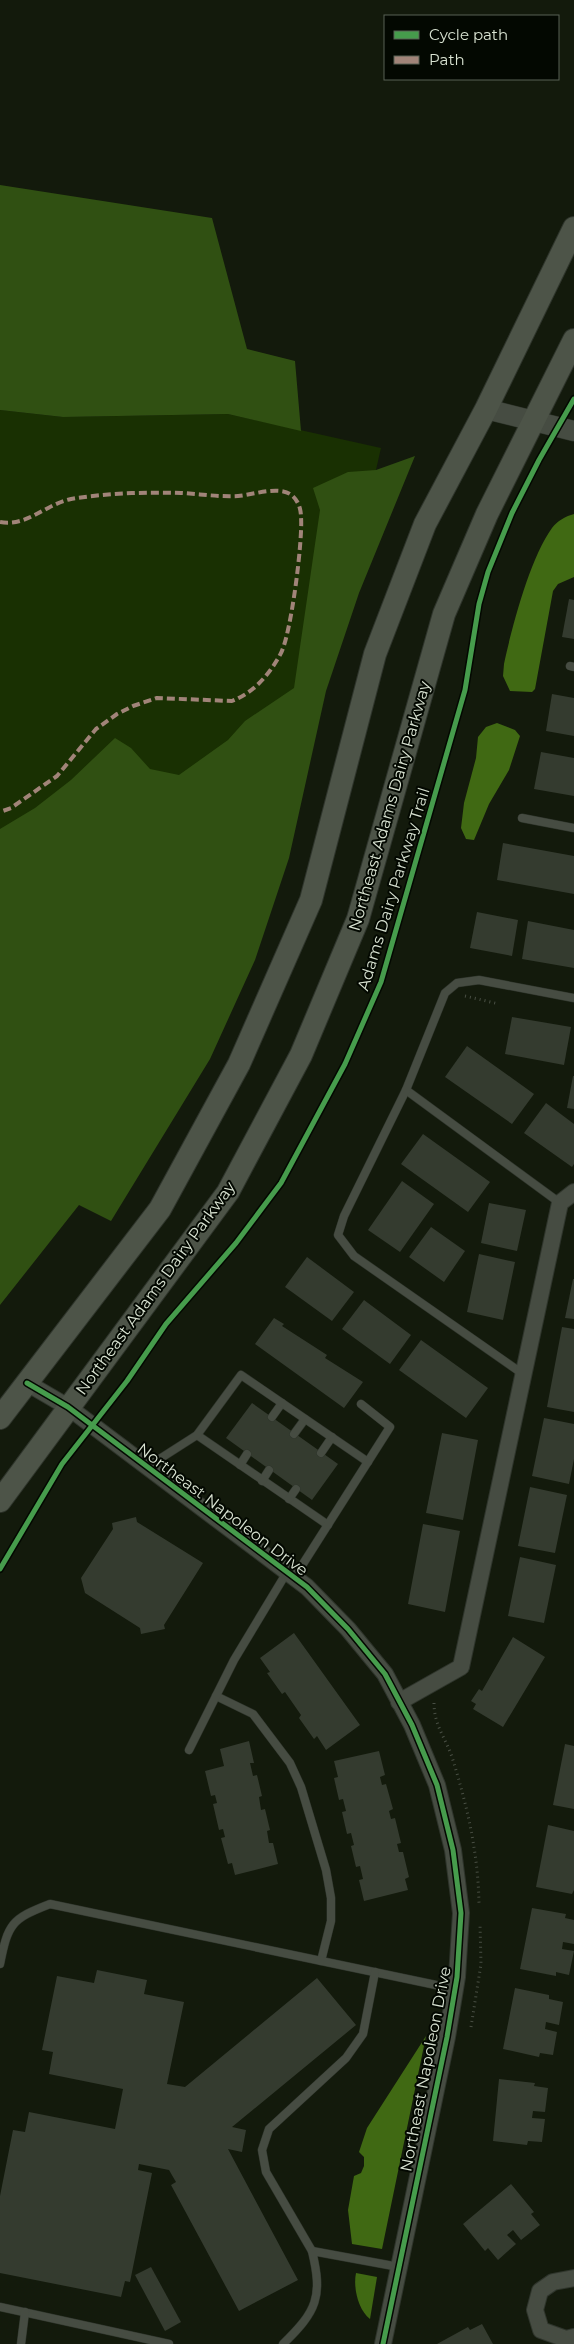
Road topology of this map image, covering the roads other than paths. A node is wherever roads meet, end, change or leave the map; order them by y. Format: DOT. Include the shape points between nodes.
graph roads {
  1 [pos="574,228"];
  2 [pos="574,340"];
  3 [pos="486,409"];
  4 [pos="535,422"];
  5 [pos="574,431"];
  6 [pos="522,818"];
  7 [pos="574,828"];
  8 [pos="574,998"];
  9 [pos="406,1090"];
  10 [pos="574,1192"];
  11 [pos="560,1203"];
  12 [pos="523,1374"];
  13 [pos="27,1383"];
  14 [pos="282,1403"];
  15 [pos="361,1404"];
  16 [pos="68,1407"];
  17 [pos="272,1417"];
  18 [pos="0,1418"];
  19 [pos="305,1419"];
  20 [pos="294,1434"];
  21 [pos="197,1435"];
  22 [pos="332,1437"];
  23 [pos="321,1453"];
  24 [pos="247,1454"];
  25 [pos="368,1462"];
  26 [pos="240,1465"];
  27 [pos="147,1467"];
  28 [pos="269,1470"];
  29 [pos="262,1481"];
  30 [pos="296,1489"];
  31 [pos="289,1500"];
  32 [pos="0,1501"];
  33 [pos="328,1525"];
  34 [pos="290,1575"];
  35 [pos="216,1696"];
  36 [pos="400,1702"];
  37 [pos="188,1750"];
  38 [pos="321,1960"];
  39 [pos="0,1964"];
  40 [pos="376,1972"];
  41 [pos="455,1989"];
  42 [pos="312,2250"];
  43 [pos="399,2267"];
  44 [pos="574,2278"];
  45 [pos="0,2307"];
  46 [pos="25,2312"];
  47 [pos="574,2337"];
  48 [pos="21,2344"];
  49 [pos="168,2344"];
  50 [pos="284,2344"];
  51 [pos="383,2344"];
  1 -- 3 [label="main road"];
  2 -- 4 [label="main road, Northeast Adams Dairy Parkway"];
  3 -- 4 [label="street"];
  3 -- 13 [label="main road" via="425,524 378,645 311,900 239,1064 160,1209"];
  4 -- 5 [label="street"];
  4 -- 16 [label="main road, Northeast Adams Dairy Parkway" via="486,514 444,614 358,920 301,1055 228,1192"];
  6 -- 7 [label="lane"];
  8 -- 9 [label="lane" via="479,980 457,983 446,993"];
  9 -- 11 [label="lane"];
  9 -- 12 [label="lane" via="344,1216 338,1235 354,1256"];
  10 -- 11 [label="street"];
  11 -- 12 [label="street"];
  12 -- 36 [label="street" via="461,1667"];
  13 -- 16 [label="street, Northeast Napoleon Drive"];
  13 -- 18 [label="main road"];
  14 -- 17 [label="lane"];
  14 -- 19 [label="lane"];
  14 -- 21 [label="lane" via="241,1375"];
  15 -- 25 [label="lane" via="390,1427"];
  16 -- 27 [label="street, Northeast Napoleon Drive"];
  16 -- 32 [label="main road, Northeast Adams Dairy Parkway"];
  19 -- 20 [label="lane"];
  19 -- 22 [label="lane"];
  21 -- 26 [label="lane"];
  21 -- 27 [label="lane"];
  22 -- 23 [label="lane"];
  22 -- 25 [label="lane"];
  24 -- 26 [label="lane"];
  25 -- 33 [label="lane"];
  26 -- 29 [label="lane"];
  27 -- 34 [label="street, Northeast Napoleon Drive"];
  28 -- 29 [label="lane"];
  29 -- 31 [label="lane"];
  30 -- 31 [label="lane"];
  31 -- 33 [label="lane"];
  33 -- 34 [label="lane"];
  34 -- 35 [label="lane" via="234,1660"];
  34 -- 36 [label="street, Northeast Napoleon Drive" via="348,1629 385,1674"];
  35 -- 37 [label="lane"];
  35 -- 38 [label="lane" via="253,1714 290,1763 301,1786 331,1898 332,1921"];
  36 -- 41 [label="street, Northeast Napoleon Drive" via="437,1785 454,1850 461,1913"];
  38 -- 39 [label="lane" via="50,1904 23,1914 8,1929"];
  38 -- 40 [label="lane"];
  40 -- 41 [label="lane"];
  40 -- 42 [label="lane" via="363,2034 346,2058 269,2129 262,2150 266,2172"];
  41 -- 43 [label="street, Northeast Napoleon Drive"];
  42 -- 43 [label="lane"];
  42 -- 50 [label="lane" via="317,2273 316,2304 305,2322"];
  43 -- 51 [label="street, Northeast Napoleon Drive"];
  44 -- 47 [label="street" via="554,2282 540,2291 535,2310 541,2330 566,2339"];
  45 -- 46 [label="lane"];
  46 -- 48 [label="lane"];
  46 -- 49 [label="lane"];
}
